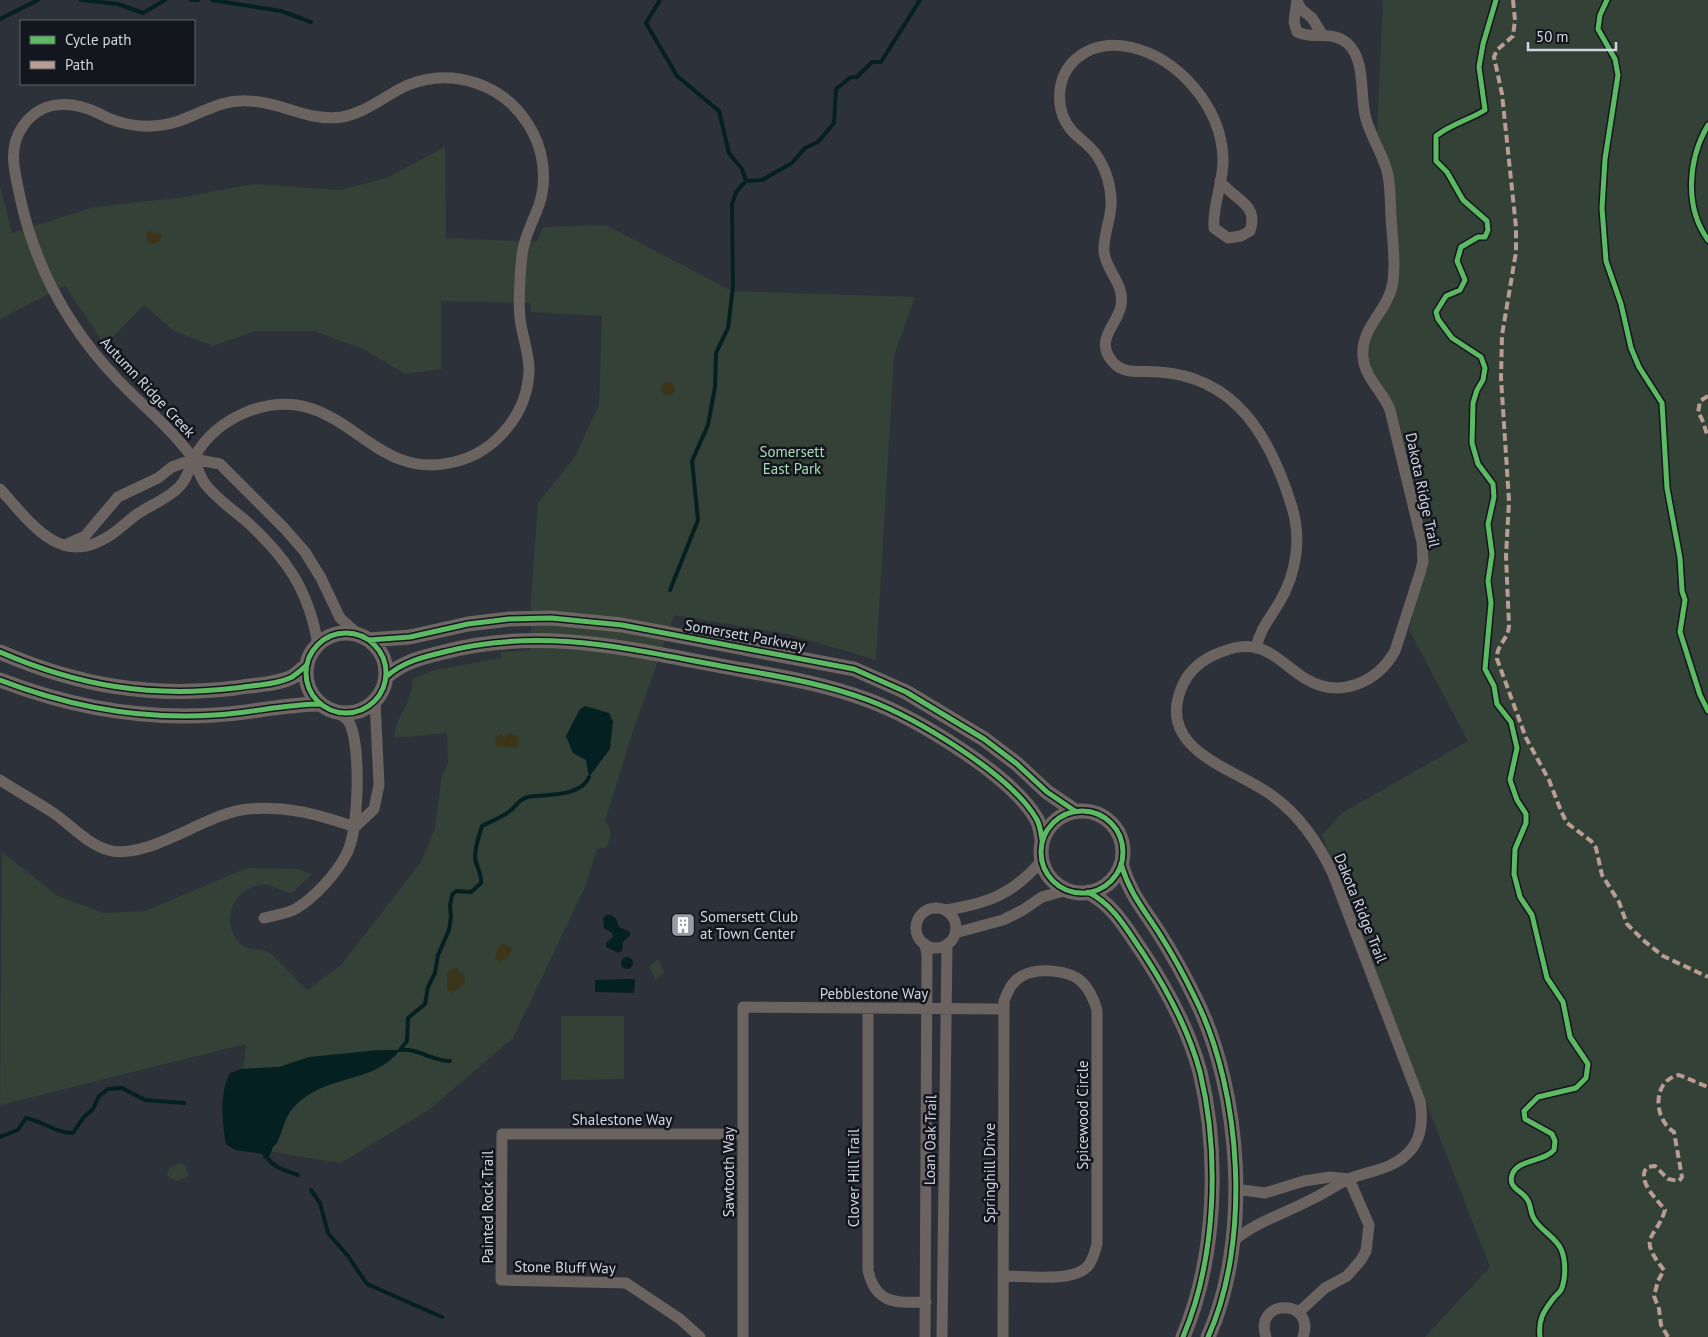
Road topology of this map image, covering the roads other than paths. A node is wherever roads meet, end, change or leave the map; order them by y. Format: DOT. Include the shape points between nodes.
graph roads {
  1 [pos="1297,1"];
  2 [pos="1322,34"];
  3 [pos="1220,181"];
  4 [pos="194,459"];
  5 [pos="0,489"];
  6 [pos="62,546"];
  7 [pos="364,637"];
  8 [pos="318,645"];
  9 [pos="1256,648"];
  10 [pos="0,652"];
  11 [pos="307,665"];
  12 [pos="386,677"];
  13 [pos="0,680"];
  14 [pos="375,701"];
  15 [pos="321,704"];
  16 [pos="336,711"];
  17 [pos="0,780"];
  18 [pos="1075,811"];
  19 [pos="355,827"];
  20 [pos="1042,840"];
  21 [pos="1042,860"];
  22 [pos="1121,864"];
  23 [pos="1068,890"];
  24 [pos="1088,892"];
  25 [pos="945,910"];
  26 [pos="264,918"];
  27 [pos="955,932"];
  28 [pos="925,944"];
  29 [pos="946,944"];
  30 [pos="743,1007"];
  31 [pos="927,1008"];
  32 [pos="868,1009"];
  33 [pos="946,1009"];
  34 [pos="1004,1009"];
  35 [pos="502,1134"];
  36 [pos="742,1134"];
  37 [pos="1349,1179"];
  38 [pos="1235,1189"];
  39 [pos="1232,1242"];
  40 [pos="1004,1276"];
  41 [pos="501,1280"];
  42 [pos="926,1302"];
  43 [pos="1299,1312"];
  44 [pos="700,1337"];
  45 [pos="744,1337"];
  46 [pos="926,1337"];
  47 [pos="942,1337"];
  48 [pos="1003,1337"];
  49 [pos="1183,1337"];
  50 [pos="1208,1337"];
  51 [pos="1266,1337"];
  52 [pos="1304,1337"];
  1 -- 2 [label="street, Dakota Ridge Trail"];
  1 -- 2 [label="street, Dakota Ridge Trail" via="1294,22 1297,32 1304,36"];
  2 -- 9 [label="street, Dakota Ridge Trail" via="1345,41 1356,55 1366,118 1388,174 1393,281 1388,300 1366,333 1363,357 1369,376 1390,410 1422,542 1423,562 1395,652 1384,668 1367,681 1344,688 1320,685"];
  3 -- 3 [label="street" via="1213,215 1214,228 1228,238 1241,236 1250,231 1254,219 1252,213"];
  3 -- 9 [label="street" via="1223,157 1218,132 1200,95 1176,68 1144,50 1110,45 1085,52 1074,61 1062,81 1060,98 1063,114 1074,132 1096,154 1104,168 1111,195 1104,252 1122,298 1120,310 1107,332 1105,344 1109,356 1123,370 1179,374 1212,386 1228,396 1257,427 1292,506 1296,527 1294,566 1288,586 1262,627"];
  4 -- 4 [label="street, Autumn Ridge Creek" via="100,361 56,296 37,255 22,205 13,159 19,131 36,112 48,106 71,104 120,123 148,126 175,122 210,106 233,101 262,102 303,115 328,118 359,112 406,86 427,79 449,78 481,84 502,96 525,118 536,138 542,161 542,194 522,255 520,314 528,361 525,392 517,413 503,433 470,457 442,464 406,462 375,448 334,416 289,405 262,408 237,416 210,436"];
  4 -- 6 [label="street" via="172,466 158,478 118,497 85,536"];
  4 -- 6 [label="street, Autumn Ridge Creek" via="182,486 138,513 109,536 86,547"];
  4 -- 7 [label="street, Autumn Ridge Creek" via="220,464 284,528 305,552 340,618"];
  4 -- 8 [label="street, Autumn Ridge Creek" via="203,483 258,532 300,584"];
  5 -- 6 [label="street" via="41,534"];
  7 -- 8 [label="main road" via="337,634"];
  7 -- 12 [label="main road" via="383,656"];
  7 -- 18 [label="main road, Somersett Parkway" via="410,637 468,624 551,618 622,625 854,670 906,692 984,739"];
  8 -- 11 [label="main road"];
  9 -- 37 [label="street, Dakota Ridge Trail" via="1229,648 1196,666 1180,690 1178,718 1184,736 1195,750 1274,797 1298,819 1318,845 1333,874 1420,1100 1421,1129 1409,1153 1397,1162"];
  10 -- 11 [label="main road" via="35,667 98,685 144,691 202,692 255,685 291,677"];
  11 -- 15 [label="main road" via="309,686"];
  12 -- 14 [label="main road"];
  12 -- 20 [label="main road" via="416,659 464,646 514,639 555,639 602,643 826,686 896,712 955,745 1027,806 1038,820"];
  13 -- 15 [label="main road" via="88,708 142,716 216,715"];
  14 -- 16 [label="main road" via="357,711"];
  14 -- 19 [label="street" via="379,786 374,809"];
  15 -- 16 [label="main road"];
  16 -- 19 [label="street" via="350,724 356,749"];
  17 -- 19 [label="street" via="52,812 96,845 120,852 144,848 218,816 261,808 302,811"];
  18 -- 20 [label="main road" via="1055,821"];
  18 -- 22 [label="main road" via="1089,811 1113,825 1123,850"];
  19 -- 26 [label="street" via="345,857 311,897 296,910"];
  20 -- 21 [label="main road"];
  21 -- 23 [label="main road" via="1051,878"];
  21 -- 25 [label="street" via="1017,887 972,905"];
  22 -- 24 [label="main road" via="1108,883"];
  22 -- 38 [label="main road" via="1133,896 1177,964 1211,1036 1226,1090"];
  23 -- 24 [label="main road"];
  23 -- 27 [label="street" via="1042,898 1003,920"];
  24 -- 49 [label="main road" via="1102,899 1116,914 1150,965 1188,1039 1199,1072 1211,1153 1211,1202 1208,1250 1200,1290"];
  25 -- 27 [label="street" via="953,918"];
  25 -- 28 [label="street" via="929,909 918,918 916,930"];
  27 -- 29 [label="street"];
  28 -- 29 [label="street" via="936,948"];
  28 -- 31 [label="street, Loan Oak Trail"];
  29 -- 33 [label="street, Loan Oak Trail"];
  30 -- 32 [label="street, Pebblestone Way"];
  30 -- 36 [label="street, Sawtooth Way"];
  31 -- 32 [label="street, Pebblestone Way"];
  31 -- 33 [label="street, Pebblestone Way"];
  31 -- 42 [label="street, Loan Oak Trail"];
  32 -- 42 [label="street, Clover Hill Trail" via="870,1281 886,1298 897,1302"];
  33 -- 34 [label="street, Pebblestone Way"];
  33 -- 47 [label="street, Loan Oak Trail"];
  34 -- 40 [label="street, Springhill Drive"];
  34 -- 40 [label="street, Spicewood Circle" via="1008,990 1023,975 1054,971 1082,981 1093,996 1097,1010 1097,1244 1089,1265 1068,1277"];
  35 -- 36 [label="street, Shalestone Way"];
  35 -- 41 [label="street, Painted Rock Trail"];
  36 -- 45 [label="street, Sawtooth Way"];
  37 -- 38 [label="street, Dakota Ridge Trail" via="1330,1177 1304,1181 1265,1193"];
  37 -- 39 [label="street, Dakota Ridge Trail" via="1246,1230"];
  37 -- 43 [label="street" via="1369,1225 1366,1251 1347,1276 1325,1288"];
  38 -- 39 [label="main road"];
  39 -- 50 [label="main road" via="1226,1285"];
  40 -- 48 [label="street, Springhill Drive"];
  41 -- 44 [label="street, Stone Bluff Way" via="626,1282"];
  42 -- 46 [label="street, Loan Oak Trail"];
  43 -- 51 [label="street" via="1285,1307 1272,1312 1264,1324"];
  43 -- 52 [label="street" via="1305,1324"];
}
